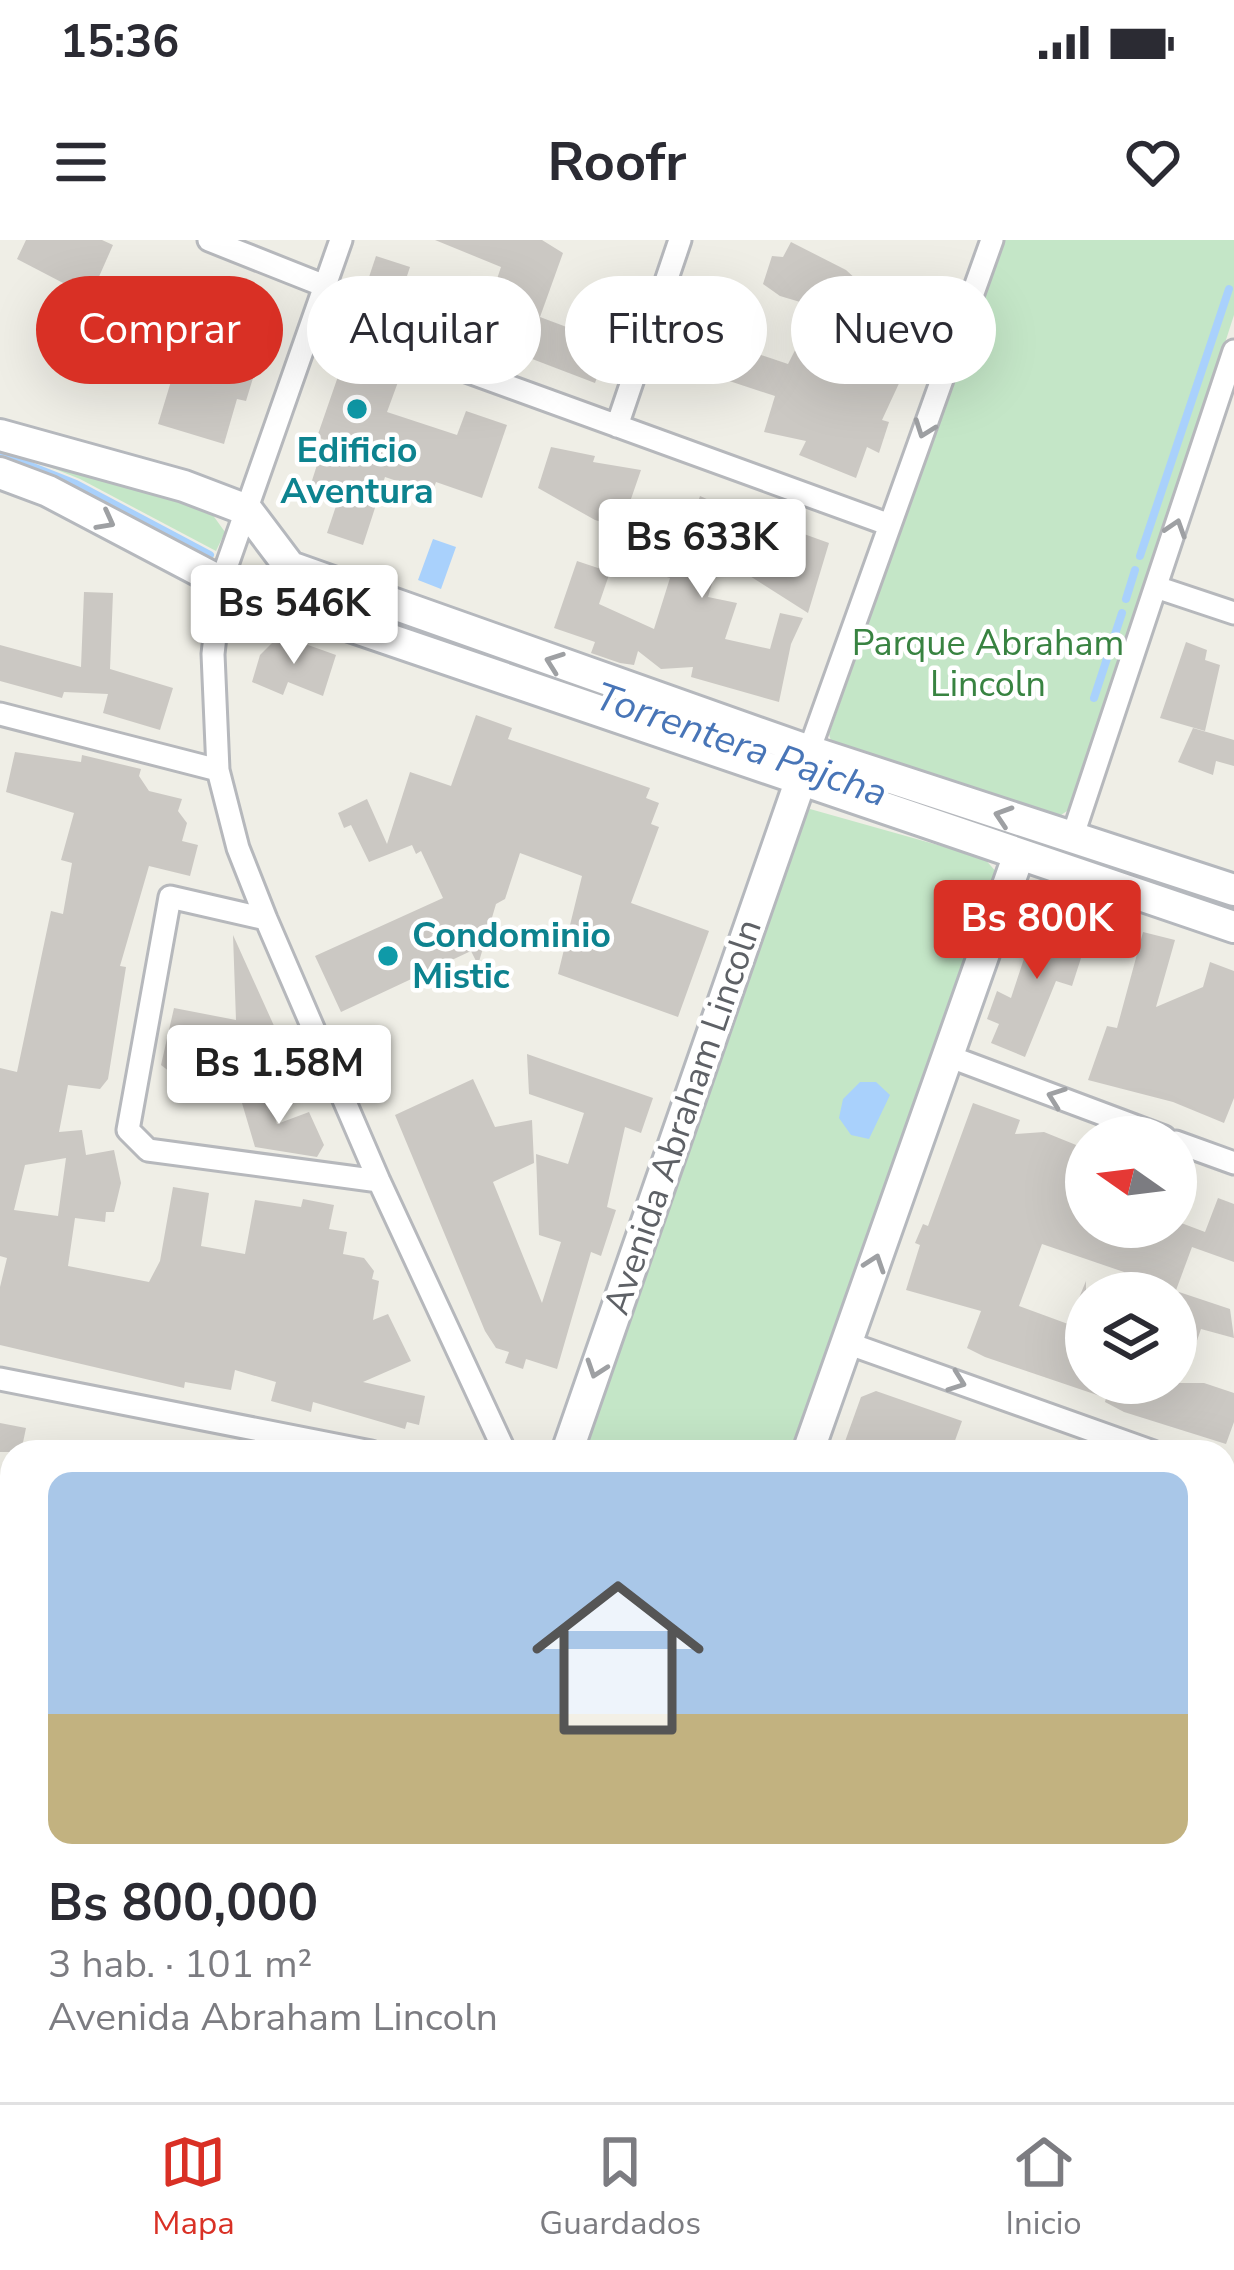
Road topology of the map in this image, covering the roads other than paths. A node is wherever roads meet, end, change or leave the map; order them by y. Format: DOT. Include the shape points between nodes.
graph roads {
  1 [pos="209,240"];
  2 [pos="341,240"];
  3 [pos="680,240"];
  4 [pos="992,240"];
  5 [pos="328,276"];
  6 [pos="307,279"];
  7 [pos="307,339"];
  8 [pos="1234,351"];
  9 [pos="502,384"];
  10 [pos="617,426"];
  11 [pos="0,435"];
  12 [pos="0,472"];
  13 [pos="247,510"];
  14 [pos="890,525"];
  15 [pos="221,582"];
  16 [pos="1156,587"];
  17 [pos="1234,613"];
  18 [pos="0,714"];
  19 [pos="809,752"];
  20 [pos="218,770"];
  21 [pos="800,782"];
  22 [pos="1072,838"];
  23 [pos="1018,857"];
  24 [pos="1234,890"];
  25 [pos="266,919"];
  26 [pos="1234,927"];
  27 [pos="948,1056"];
  28 [pos="1108,1116"];
  29 [pos="1197,1150"];
  30 [pos="1234,1163"];
  31 [pos="379,1181"];
  32 [pos="847,1342"];
  33 [pos="0,1379"];
  34 [pos="310,1440"];
  35 [pos="499,1440"];
  36 [pos="571,1440"];
  37 [pos="812,1440"];
  38 [pos="1120,1440"];
  1 -- 6 [label="street"];
  2 -- 5 [label="street"];
  3 -- 10 [label="street"];
  4 -- 14 [label="street, one-way"];
  7 -- 13 [label="street"];
  16 -- 8 [label="street, one-way"];
  9 -- 10 [label="street"];
  10 -- 14 [label="street"];
  11 -- 13 [label="main road"];
  12 -- 15 [label="main road, one-way"];
  13 -- 15 [label="street"];
  19 -- 13 [label="main road, one-way" via="290,567"];
  14 -- 19 [label="street"];
  15 -- 20 [label="street" via="213,654"];
  15 -- 21 [label="main road"];
  16 -- 17 [label="street"];
  16 -- 22 [label="street"];
  18 -- 20 [label="street"];
  22 -- 19 [label="main road, one-way"];
  20 -- 25 [label="street"];
  21 -- 23 [label="main road"];
  21 -- 36 [label="main road, Avenida Abraham Lincoln, one-way"];
  22 -- 24 [label="main road"];
  23 -- 26 [label="main road"];
  23 -- 27 [label="main road"];
  25 -- 31 [label="street"];
  25 -- 31 [label="street" via="170,897 128,1130 148,1150"];
  28 -- 27 [label="street, one-way"];
  32 -- 27 [label="main road, one-way"];
  29 -- 30 [label="street"];
  31 -- 35 [label="street"];
  32 -- 37 [label="main road"];
  32 -- 38 [label="street, one-way"];
  33 -- 34 [label="street"];
}
